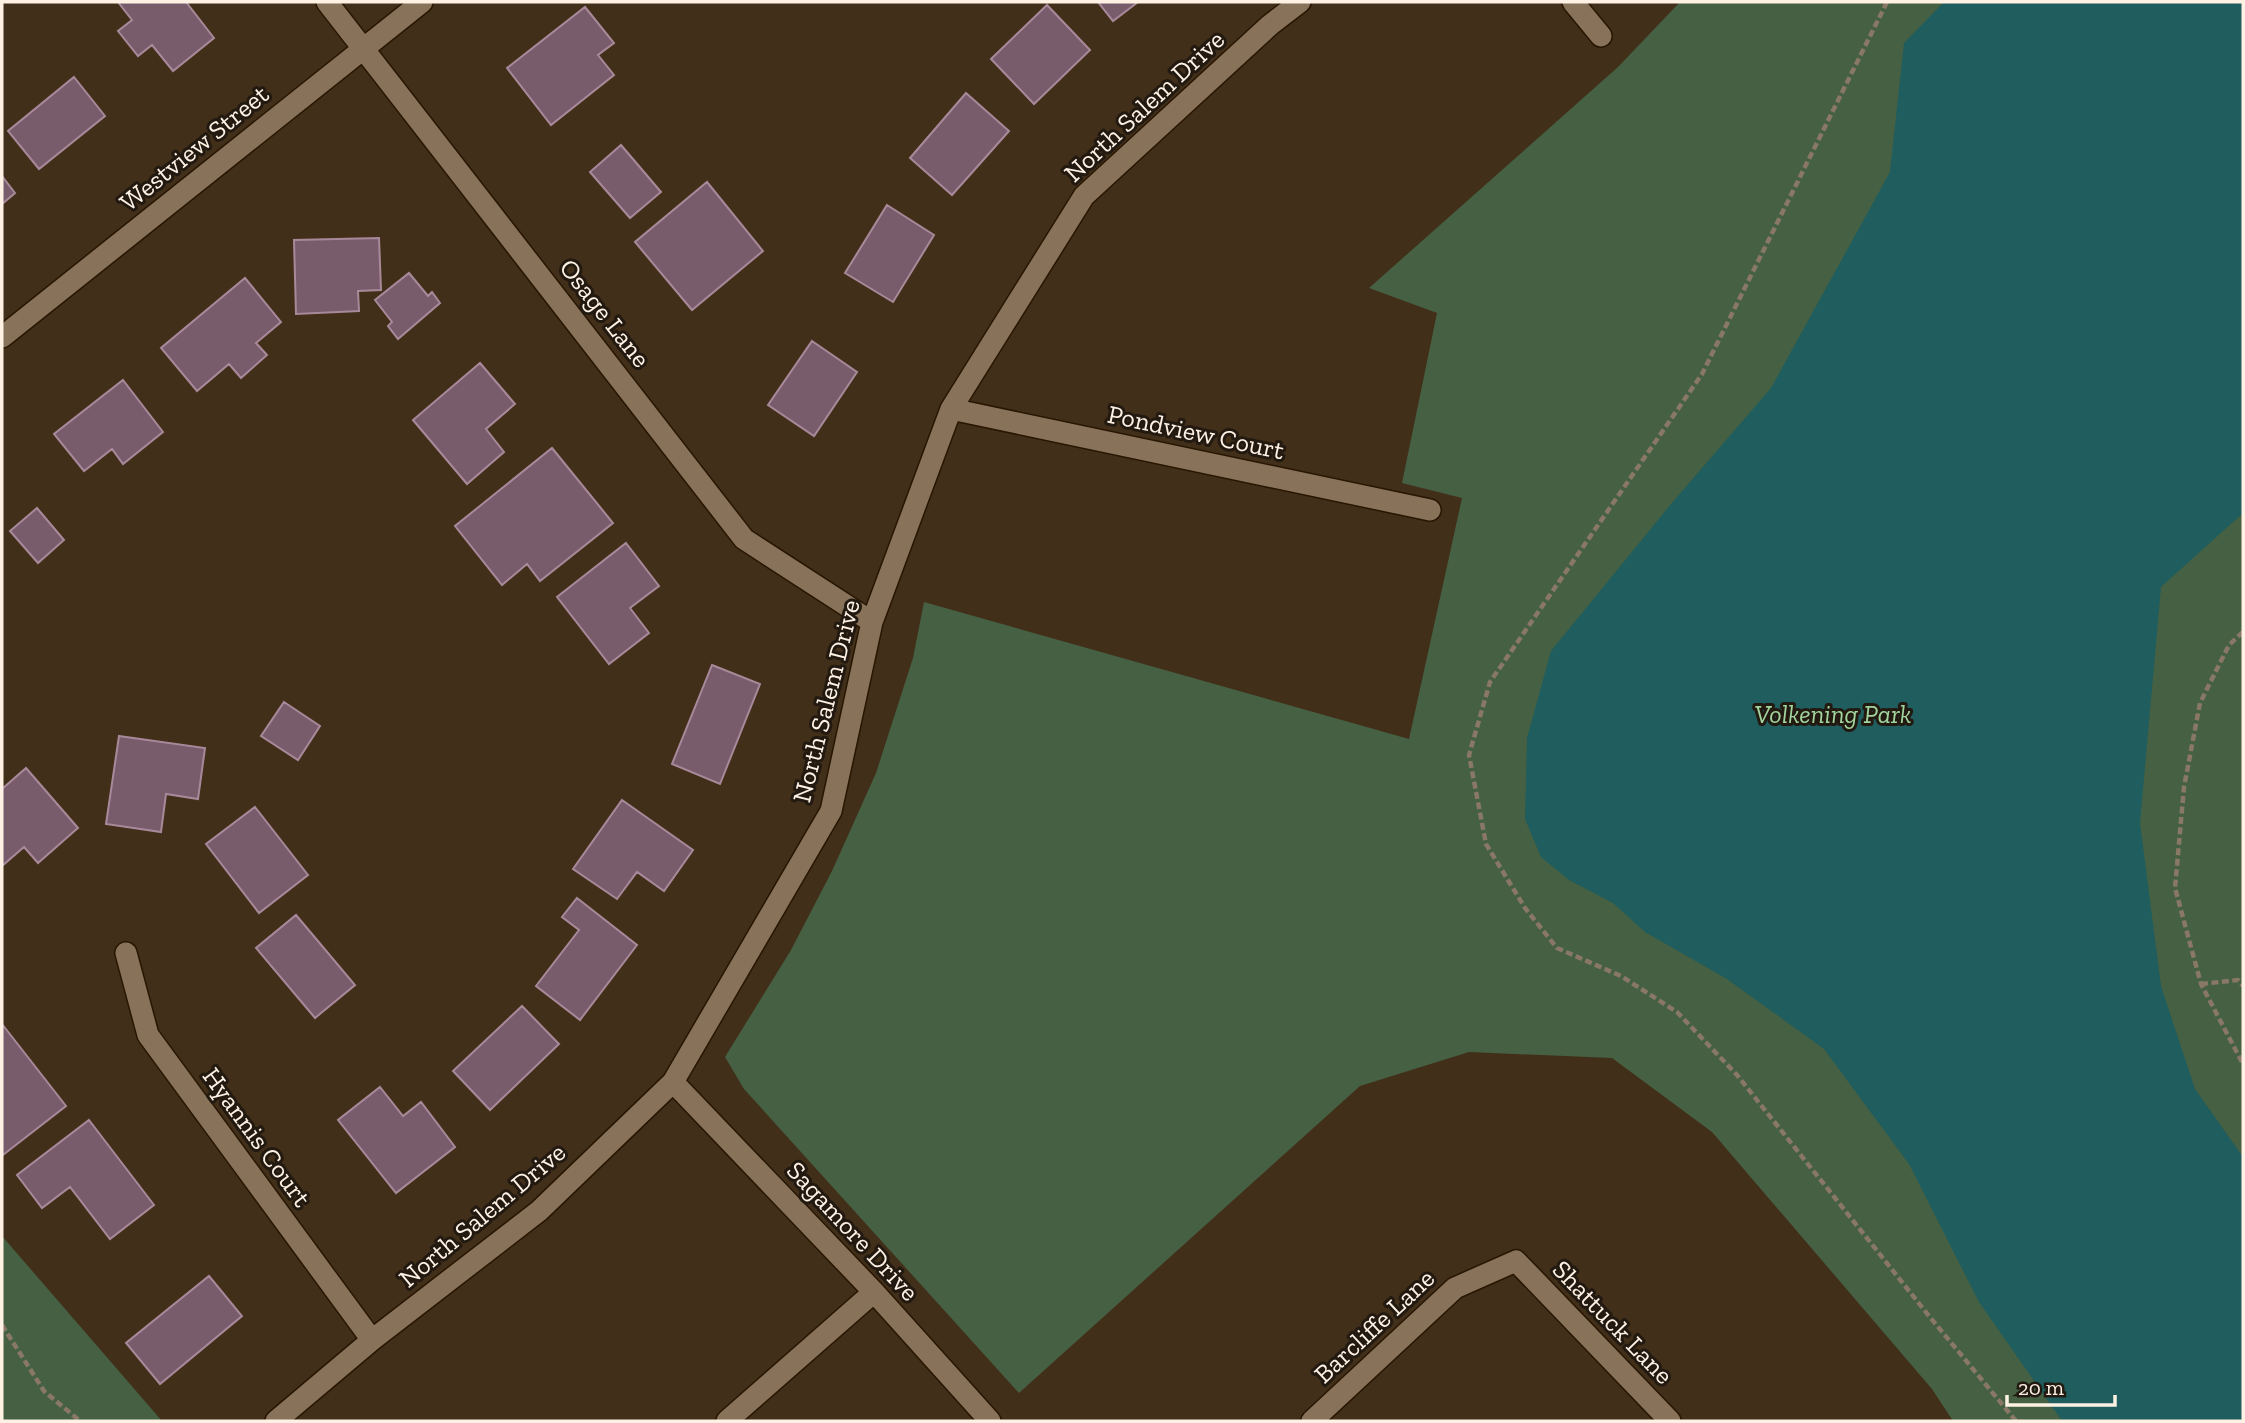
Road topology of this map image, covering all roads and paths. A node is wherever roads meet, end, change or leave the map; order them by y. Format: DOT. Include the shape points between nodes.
graph roads {
  1 [pos="327,2"];
  2 [pos="422,2"];
  3 [pos="1300,2"];
  4 [pos="1573,2"];
  5 [pos="1887,2"];
  6 [pos="1601,36"];
  7 [pos="365,47"];
  8 [pos="2,337"];
  9 [pos="951,409"];
  10 [pos="1430,510"];
  11 [pos="872,622"];
  12 [pos="2243,632"];
  13 [pos="127,953"];
  14 [pos="2201,984"];
  15 [pos="2243,986"];
  16 [pos="2243,1065"];
  17 [pos="673,1082"];
  18 [pos="1516,1261"];
  19 [pos="874,1292"];
  20 [pos="2,1325"];
  21 [pos="372,1340"];
  22 [pos="80,1421"];
  23 [pos="276,1421"];
  24 [pos="727,1421"];
  25 [pos="990,1421"];
  26 [pos="1312,1421"];
  27 [pos="1670,1421"];
  28 [pos="2017,1421"];
  1 -- 7 [label="street, Osage Lane"];
  2 -- 7 [label="street, Westview Street"];
  3 -- 9 [label="street, North Salem Drive" via="1084,196"];
  4 -- 6 [label="street"];
  5 -- 28 [label="path" via="1702,374 1490,682 1469,755 1486,844 1525,908 1557,948 1621,976 1677,1012 1737,1075"];
  7 -- 8 [label="street, Westview Street"];
  7 -- 11 [label="street, Osage Lane" via="744,539"];
  9 -- 10 [label="street, Pondview Court"];
  9 -- 11 [label="street, North Salem Drive"];
  11 -- 17 [label="street, North Salem Drive" via="831,811"];
  12 -- 14 [label="path" via="2229,645 2200,703 2184,787 2175,887"];
  13 -- 21 [label="street, Hyannis Court" via="148,1035"];
  14 -- 15 [label="path" via="2238,980"];
  14 -- 16 [label="path"];
  17 -- 19 [label="street, Sagamore Drive"];
  17 -- 21 [label="street, North Salem Drive" via="539,1211"];
  18 -- 26 [label="street, Barcliffe Lane" via="1455,1288"];
  18 -- 27 [label="street, Shattuck Lane"];
  19 -- 24 [label="street"];
  19 -- 25 [label="street, Sagamore Drive"];
  20 -- 22 [label="path" via="44,1391"];
  21 -- 23 [label="street, North Salem Drive"];
}
